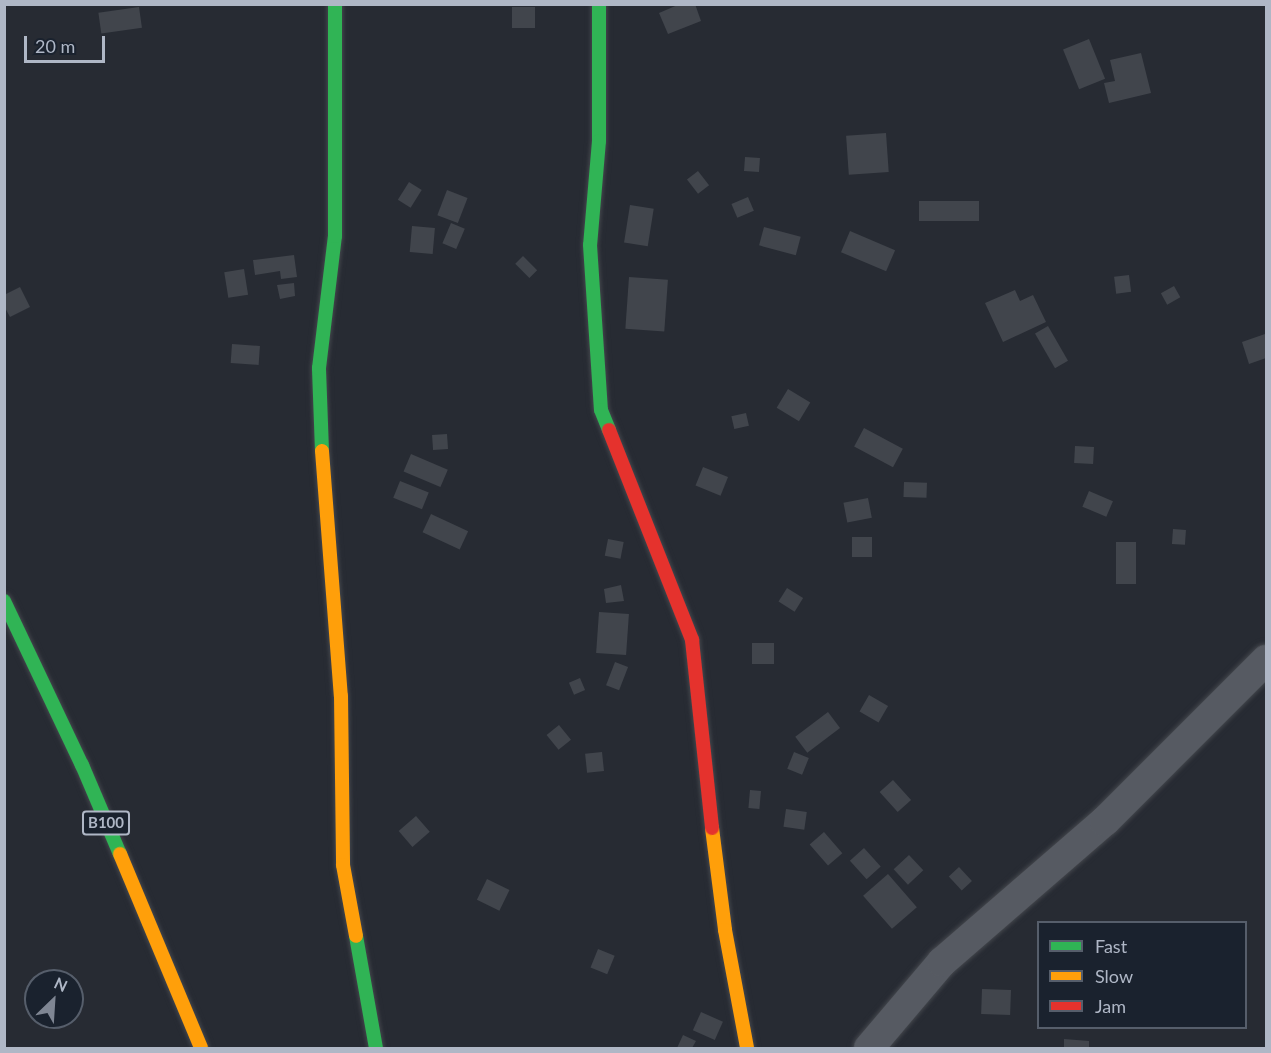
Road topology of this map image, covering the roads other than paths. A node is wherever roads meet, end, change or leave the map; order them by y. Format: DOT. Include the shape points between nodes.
graph roads {
  1 [pos="335,4"];
  2 [pos="599,4"];
  3 [pos="4,601"];
  4 [pos="1266,660"];
  5 [pos="201,1048"];
  6 [pos="376,1048"];
  7 [pos="747,1048"];
  8 [pos="869,1048"];
  1 -- 6 [label="main road" via="335,236 319,368 341,696 343,865"];
  2 -- 7 [label="main road" via="599,141 590,244 601,410 692,640 725,930"];
  3 -- 5 [label="main road, B100" via="82,765"];
  4 -- 8 [label="street" via="1105,820 942,962"];
}
